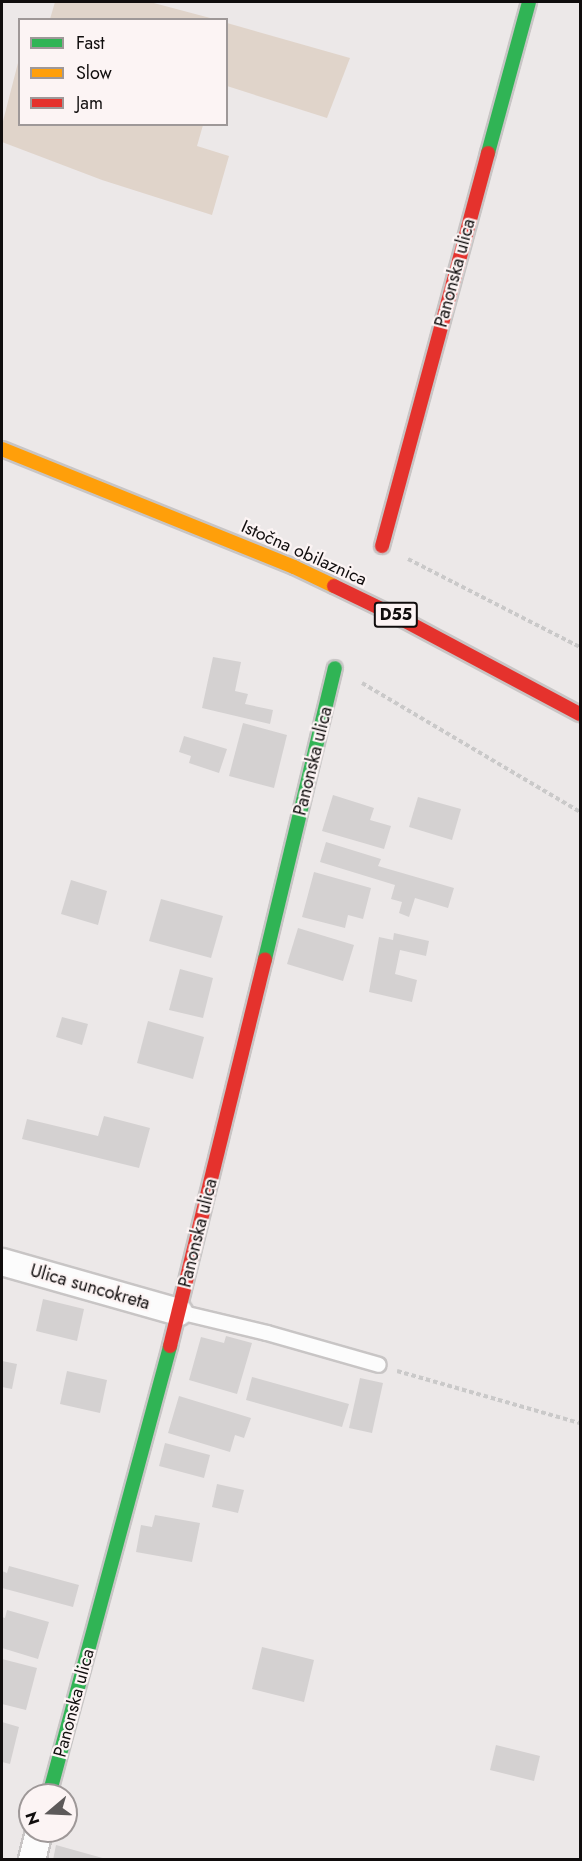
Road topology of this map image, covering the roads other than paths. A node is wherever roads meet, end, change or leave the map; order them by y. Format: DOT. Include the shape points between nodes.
graph roads {
  1 [pos="529,2"];
  2 [pos="2,448"];
  3 [pos="382,546"];
  4 [pos="335,668"];
  5 [pos="580,714"];
  6 [pos="2,1262"];
  7 [pos="179,1312"];
  8 [pos="379,1365"];
  9 [pos="52,1783"];
  10 [pos="36,1843"];
  11 [pos="32,1860"];
  1 -- 3 [label="street, Panonska ulica"];
  2 -- 5 [label="street, Istočna obilaznica / D55" via="294,567 398,616"];
  4 -- 7 [label="street, Panonska ulica"];
  6 -- 7 [label="street, Ulica suncokreta"];
  7 -- 8 [label="lane"];
  7 -- 9 [label="street, Panonska ulica"];
  10 -- 11 [label="street"];
}
